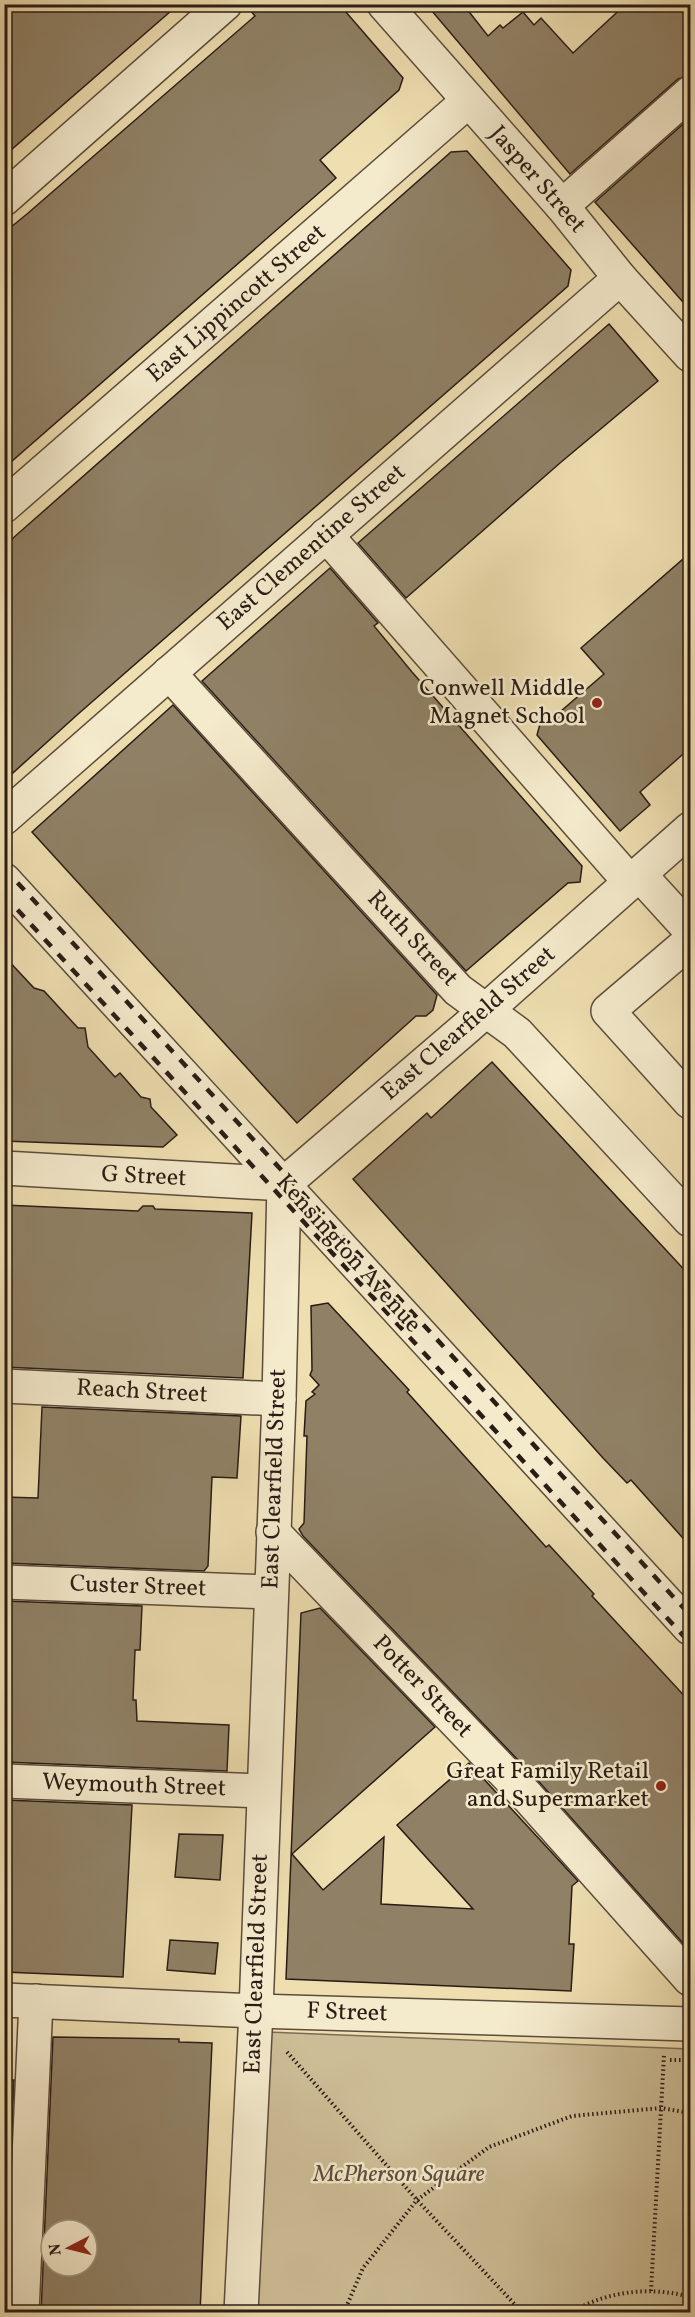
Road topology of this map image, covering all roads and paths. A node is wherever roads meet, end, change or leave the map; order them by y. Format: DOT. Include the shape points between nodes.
graph roads {
  1 [pos="225,4"];
  2 [pos="384,4"];
  3 [pos="690,93"];
  4 [pos="468,101"];
  5 [pos="4,199"];
  6 [pos="562,206"];
  7 [pos="620,278"];
  8 [pos="690,355"];
  9 [pos="4,506"];
  10 [pos="326,535"];
  11 [pos="169,673"];
  12 [pos="4,818"];
  13 [pos="690,829"];
  14 [pos="634,878"];
  15 [pos="4,880"];
  16 [pos="687,948"];
  17 [pos="486,1010"];
  18 [pos="690,1102"];
  19 [pos="4,1168"];
  20 [pos="284,1184"];
  21 [pos="690,1220"];
  22 [pos="4,1386"];
  23 [pos="279,1399"];
  24 [pos="273,1532"];
  25 [pos="4,1582"];
  26 [pos="271,1592"];
  27 [pos="690,1628"];
  28 [pos="4,1780"];
  29 [pos="263,1791"];
  30 [pos="690,1979"];
  31 [pos="20,2001"];
  32 [pos="256,2011"];
  33 [pos="678,2024"];
  34 [pos="286,2051"];
  35 [pos="653,2059"];
  36 [pos="664,2059"];
  37 [pos="690,2060"];
  38 [pos="661,2108"];
  39 [pos="690,2113"];
  40 [pos="417,2200"];
  41 [pos="651,2291"];
  42 [pos="690,2297"];
  43 [pos="22,2313"];
  44 [pos="241,2313"];
  45 [pos="344,2313"];
  46 [pos="522,2313"];
  47 [pos="572,2313"];
  1 -- 5 [label="street"];
  2 -- 4 [label="street, Jasper Street"];
  3 -- 6 [label="street"];
  4 -- 6 [label="street, Jasper Street"];
  4 -- 9 [label="street, East Lippincott Street"];
  6 -- 7 [label="street, Jasper Street"];
  7 -- 8 [label="street, Jasper Street"];
  7 -- 10 [label="street, East Clementine Street"];
  10 -- 11 [label="street, East Clementine Street"];
  10 -- 14 [label="street"];
  11 -- 12 [label="street, East Clementine Street"];
  11 -- 17 [label="street, Ruth Street" via="458,990"];
  13 -- 14 [label="street, East Clearfield Street"];
  14 -- 16 [label="street"];
  14 -- 17 [label="street, East Clearfield Street"];
  15 -- 20 [label="street, Kensington Avenue"];
  16 -- 18 [label="street" via="608,1011"];
  17 -- 20 [label="street, East Clearfield Street"];
  17 -- 21 [label="street, Ruth Street" via="517,1033"];
  19 -- 20 [label="street, G Street"];
  20 -- 23 [label="street, East Clearfield Street"];
  20 -- 27 [label="street, Kensington Avenue"];
  22 -- 23 [label="street, Reach Street"];
  23 -- 24 [label="street, East Clearfield Street"];
  24 -- 26 [label="street, East Clearfield Street"];
  24 -- 30 [label="street, Potter Street" via="527,1796"];
  25 -- 26 [label="street, Custer Street"];
  26 -- 29 [label="street, East Clearfield Street"];
  28 -- 29 [label="street, Weymouth Street"];
  29 -- 32 [label="street, East Clearfield Street"];
  31 -- 32 [label="street, F Street"];
  31 -- 43 [label="street"];
  32 -- 33 [label="street, F Street"];
  32 -- 44 [label="street, East Clearfield Street"];
  33 -- 36 [label="path"];
  34 -- 40 [label="path"];
  35 -- 36 [label="path"];
  36 -- 37 [label="path"];
  36 -- 38 [label="path"];
  38 -- 39 [label="path"];
  38 -- 40 [label="path" via="572,2116 541,2127 489,2147"];
  38 -- 41 [label="path"];
  40 -- 45 [label="path" via="363,2268"];
  40 -- 46 [label="path"];
  41 -- 42 [label="path"];
  41 -- 47 [label="path" via="611,2295"];
}
